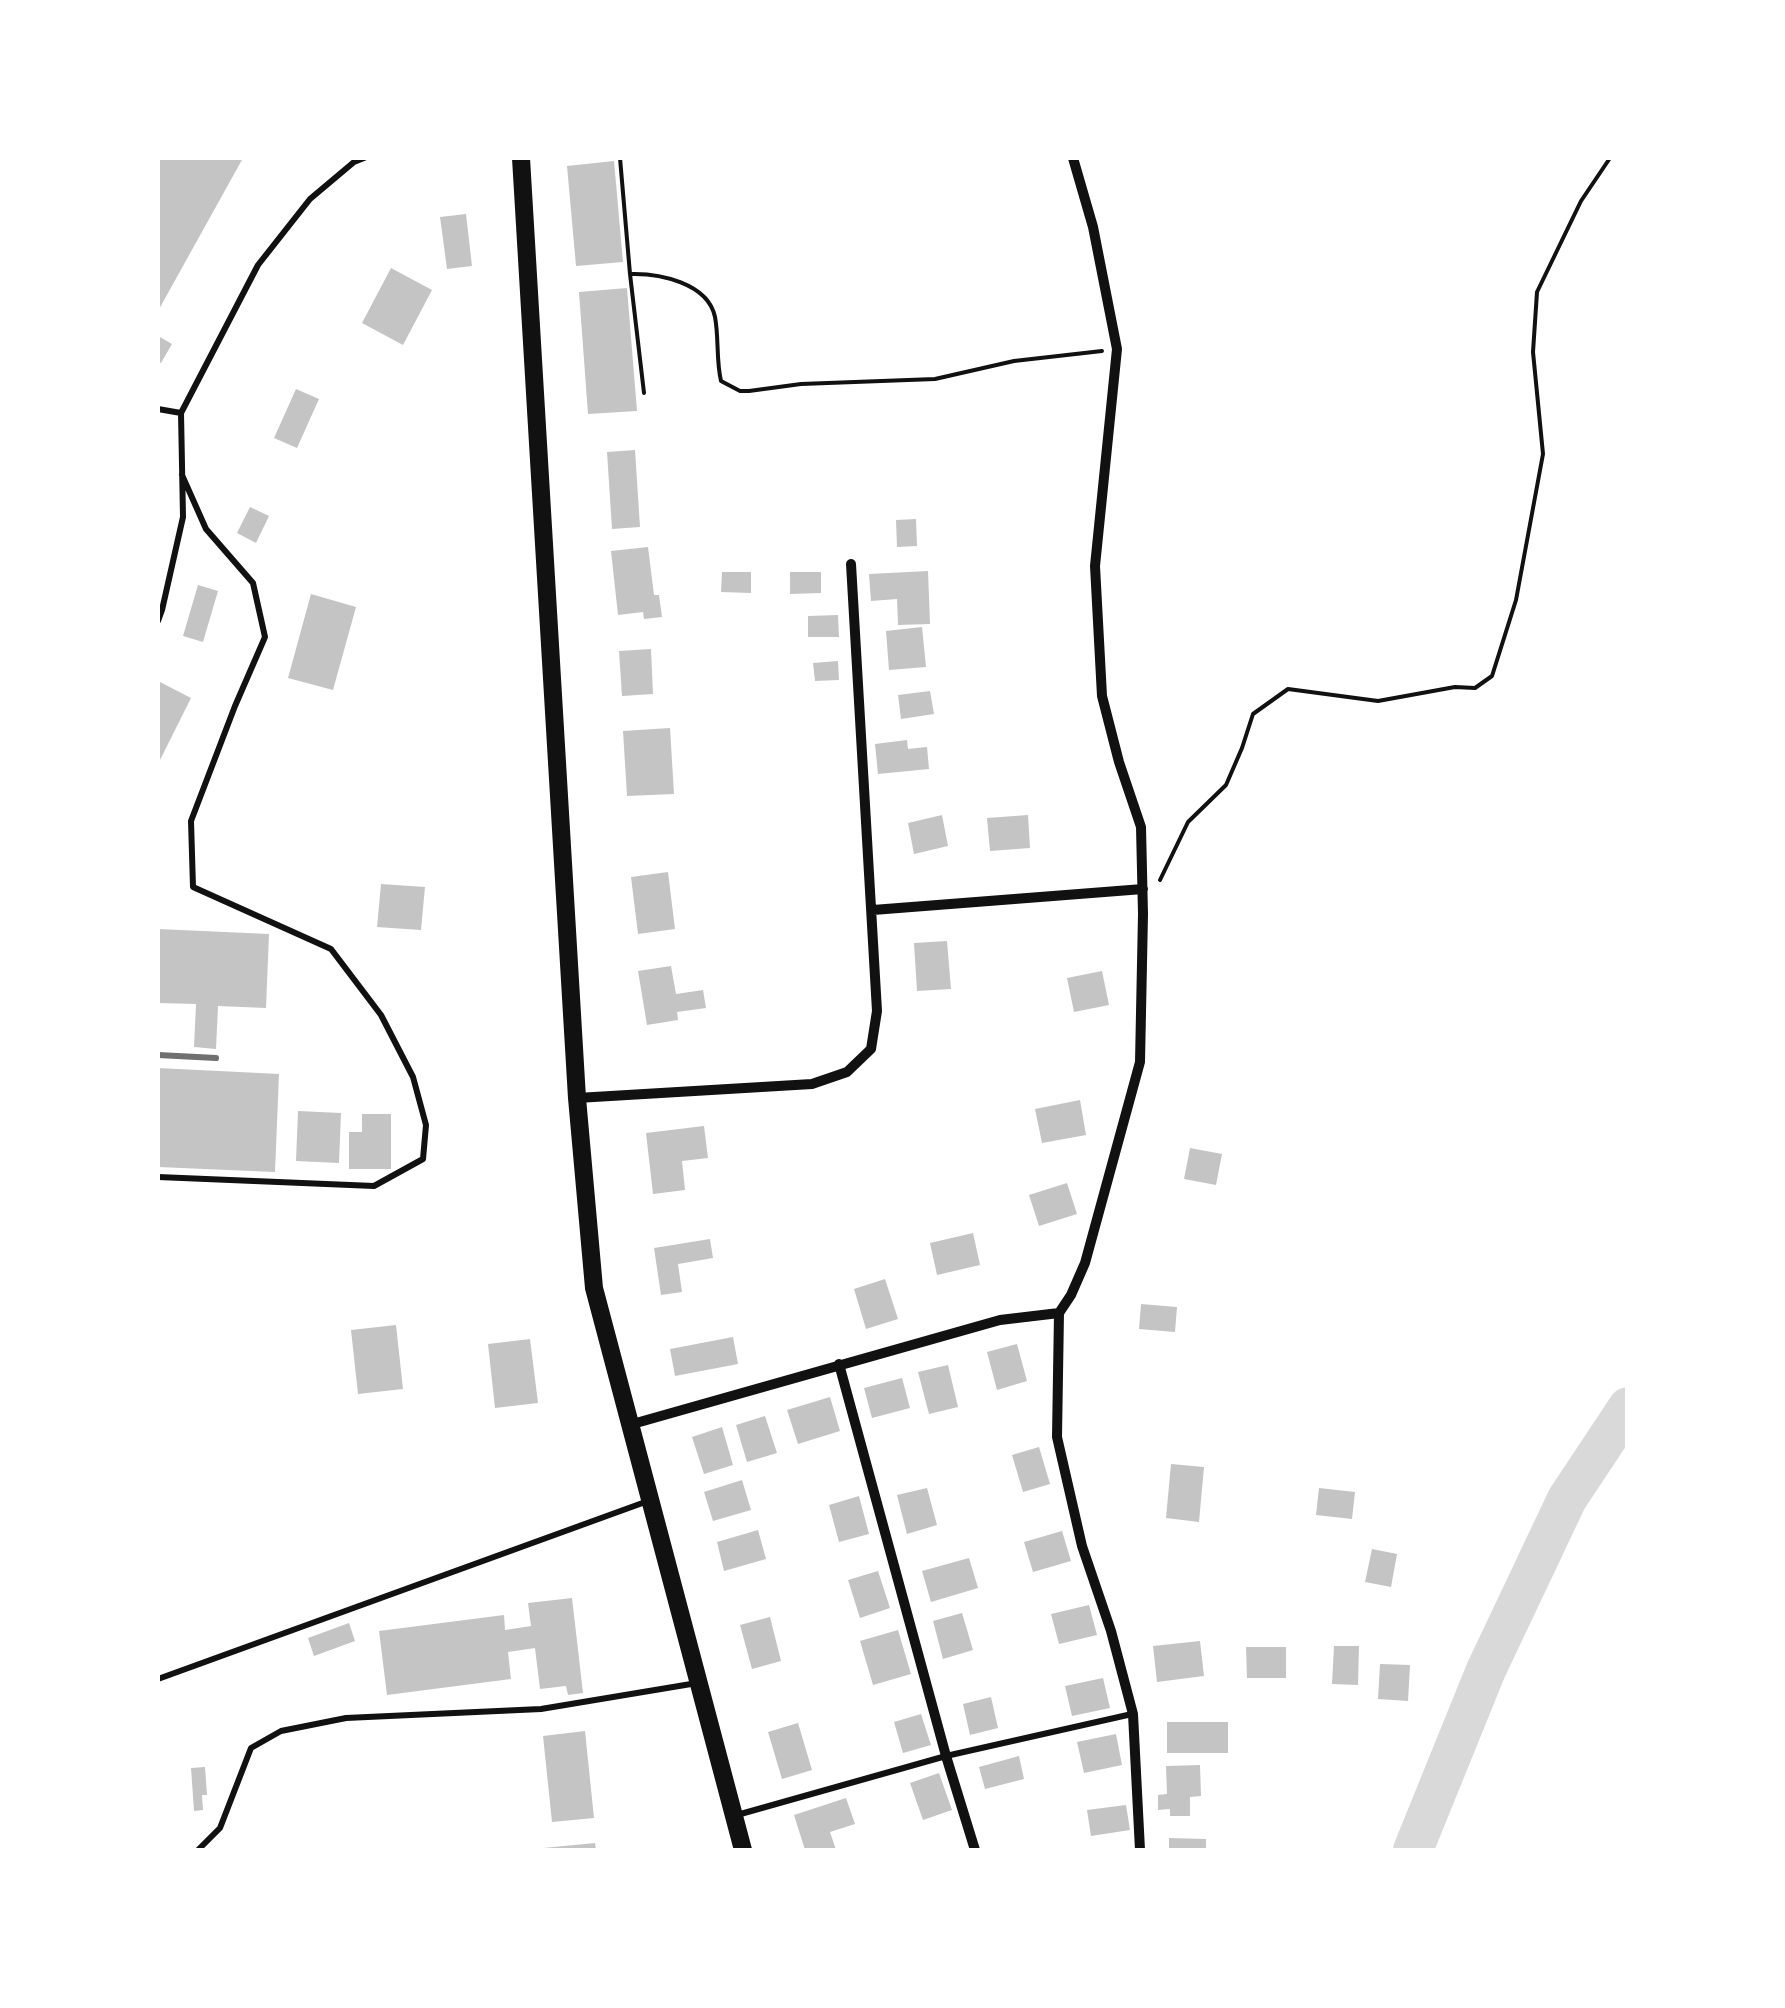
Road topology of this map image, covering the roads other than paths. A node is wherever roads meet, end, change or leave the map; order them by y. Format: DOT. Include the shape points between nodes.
graph roads {
  1 [pos="364,158"];
  2 [pos="522,158"];
  3 [pos="1073,158"];
  4 [pos="158,408"];
  5 [pos="181,413"];
  6 [pos="182,475"];
  7 [pos="852,564"];
  8 [pos="158,621"];
  9 [pos="1144,890"];
  10 [pos="873,910"];
  11 [pos="577,1098"];
  12 [pos="158,1176"];
  13 [pos="1059,1314"];
  14 [pos="839,1364"];
  15 [pos="629,1425"];
  16 [pos="649,1500"];
  17 [pos="158,1679"];
  18 [pos="698,1682"];
  19 [pos="1133,1714"];
  20 [pos="946,1756"];
  21 [pos="734,1816"];
  22 [pos="198,1850"];
  23 [pos="743,1850"];
  24 [pos="975,1850"];
  25 [pos="1140,1850"];
  1 -- 5 [label="lane" via="310,198 258,266"];
  2 -- 11 [label="street"];
  3 -- 9 [label="street" via="1117,349 1095,566 1102,696 1141,828"];
  4 -- 5 [label="lane"];
  5 -- 6 [label="lane"];
  6 -- 8 [label="lane" via="183,516"];
  6 -- 12 [label="lane" via="206,529 254,583 265,637 192,821 194,887 331,949 381,1014 413,1077 426,1125 423,1159 374,1186"];
  7 -- 10 [label="street"];
  9 -- 10 [label="street"];
  9 -- 13 [label="street" via="1140,1062 1085,1263"];
  10 -- 11 [label="street" via="877,1011 870,1048 846,1072 812,1084"];
  11 -- 15 [label="street" via="594,1288"];
  13 -- 14 [label="street" via="1000,1320"];
  13 -- 19 [label="street" via="1057,1437"];
  14 -- 15 [label="street"];
  14 -- 20 [label="street"];
  15 -- 16 [label="street"];
  16 -- 17 [label="lane"];
  16 -- 18 [label="street"];
  18 -- 21 [label="street"];
  18 -- 22 [label="lane" via="541,1709 346,1718 281,1731 251,1748 220,1828"];
  19 -- 20 [label="lane"];
  19 -- 25 [label="street"];
  20 -- 21 [label="lane"];
  20 -- 24 [label="street"];
  21 -- 23 [label="street"];
}
